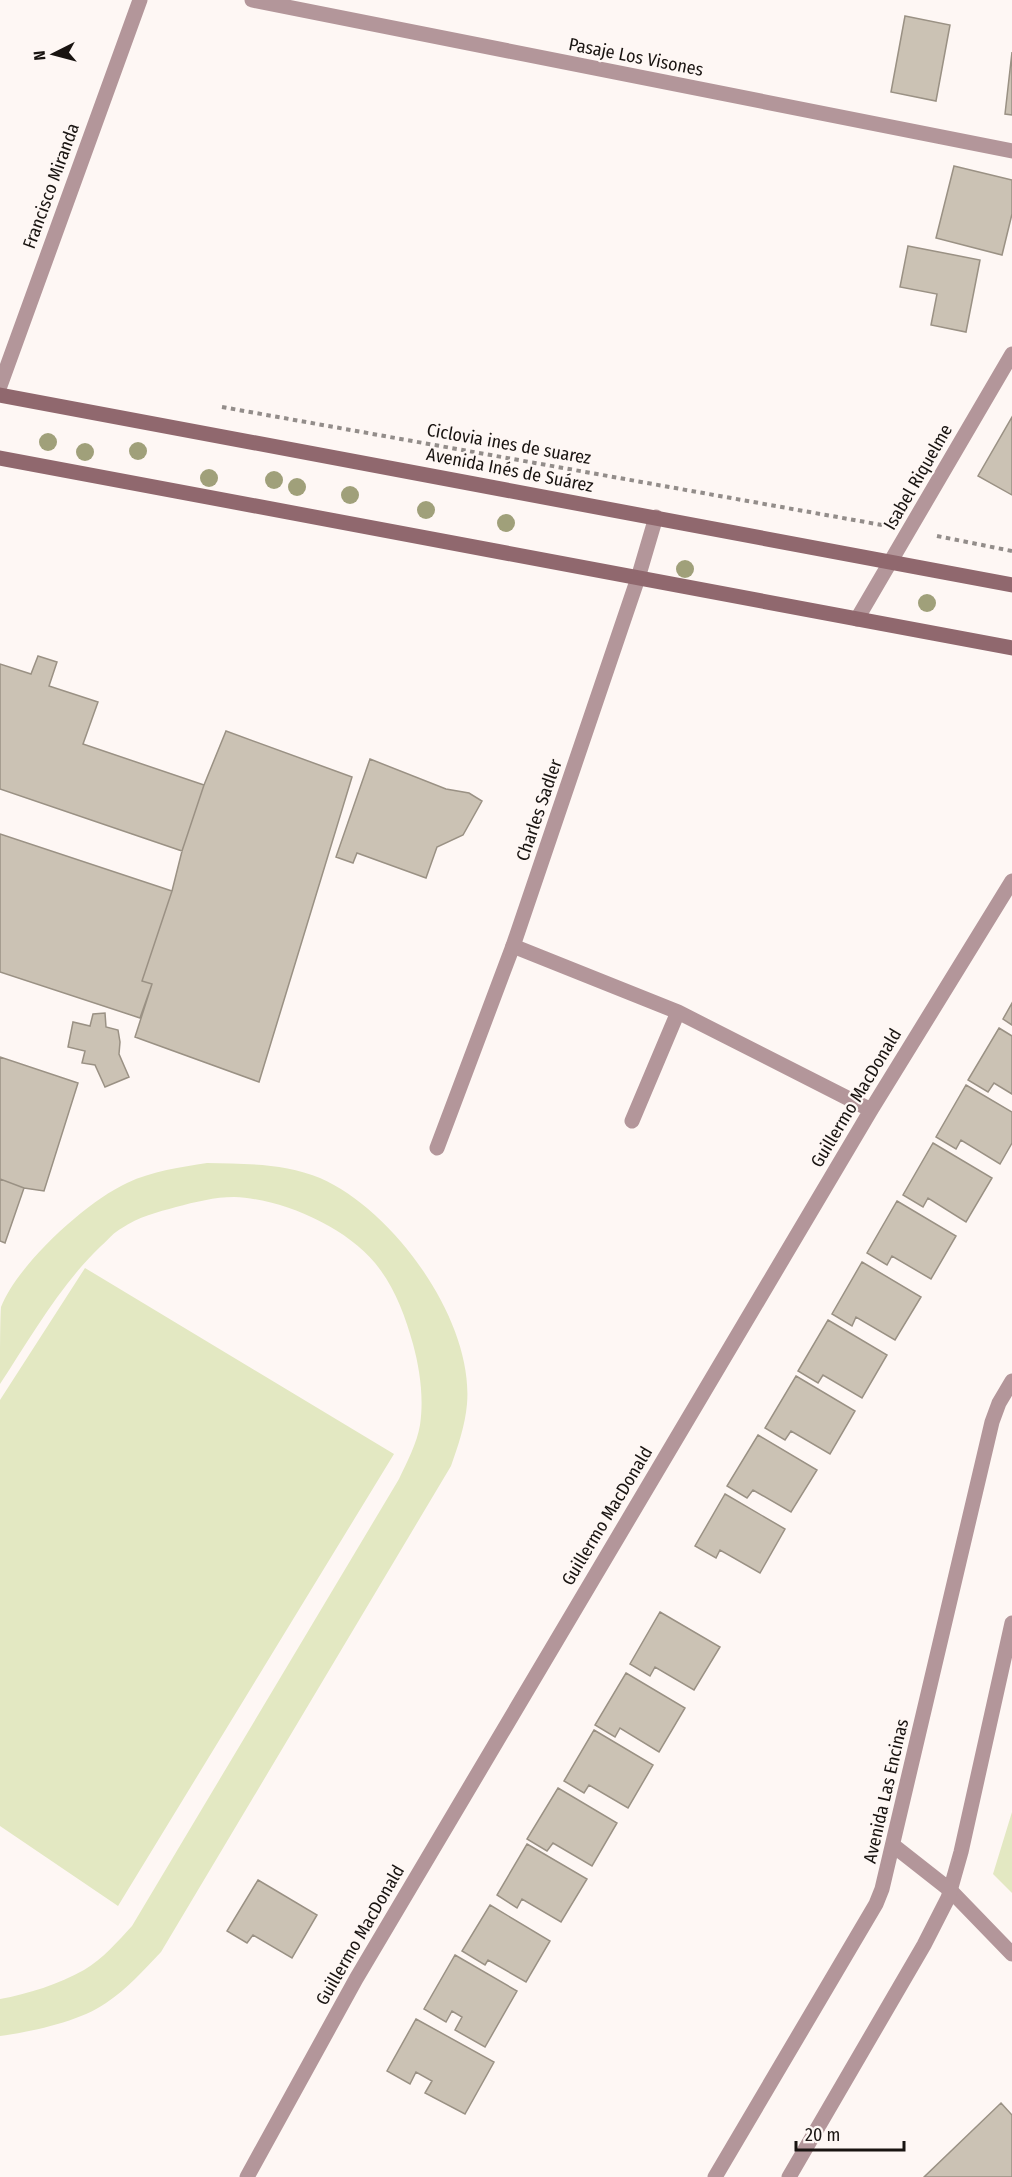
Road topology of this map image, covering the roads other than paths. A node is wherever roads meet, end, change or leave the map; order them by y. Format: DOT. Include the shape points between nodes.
graph roads {
  1 [pos="140,0"];
  2 [pos="252,0"];
  3 [pos="1012,151"];
  4 [pos="1012,354"];
  5 [pos="0,386"];
  6 [pos="0,395"];
  7 [pos="0,459"];
  8 [pos="656,517"];
  9 [pos="892,562"];
  10 [pos="638,578"];
  11 [pos="1012,585"];
  12 [pos="857,619"];
  13 [pos="1012,648"];
  14 [pos="1012,881"];
  15 [pos="513,946"];
  16 [pos="678,1012"];
  17 [pos="871,1110"];
  18 [pos="632,1121"];
  19 [pos="437,1148"];
  20 [pos="1012,1381"];
  21 [pos="1012,1623"];
  22 [pos="894,1846"];
  23 [pos="950,1890"];
  24 [pos="1012,1954"];
  25 [pos="247,2177"];
  26 [pos="715,2177"];
  27 [pos="789,2177"];
  1 -- 5 [label="street, Francisco Miranda"];
  2 -- 3 [label="street, Pasaje Los Visones"];
  4 -- 9 [label="street, Isabel Riquelme"];
  6 -- 8 [label="main road, Avenida Inés de Suárez"];
  7 -- 10 [label="main road"];
  8 -- 9 [label="main road, Avenida Inés de Suárez"];
  8 -- 10 [label="street, Charles Sadler"];
  9 -- 11 [label="main road, Avenida Inés de Suárez"];
  9 -- 12 [label="street, Isabel Riquelme"];
  10 -- 12 [label="main road"];
  10 -- 15 [label="street, Charles Sadler"];
  12 -- 13 [label="main road"];
  14 -- 17 [label="street, Guillermo MacDonald"];
  15 -- 16 [label="street"];
  15 -- 19 [label="street, Charles Sadler"];
  16 -- 17 [label="street"];
  16 -- 18 [label="street"];
  17 -- 25 [label="street, Guillermo MacDonald" via="356,1978"];
  20 -- 22 [label="street, Avenida Las Encinas" via="992,1422"];
  21 -- 23 [label="street"];
  22 -- 23 [label="street"];
  22 -- 26 [label="street, Avenida Las Encinas" via="876,1904"];
  23 -- 24 [label="street"];
  23 -- 27 [label="street" via="924,1945"];
}
